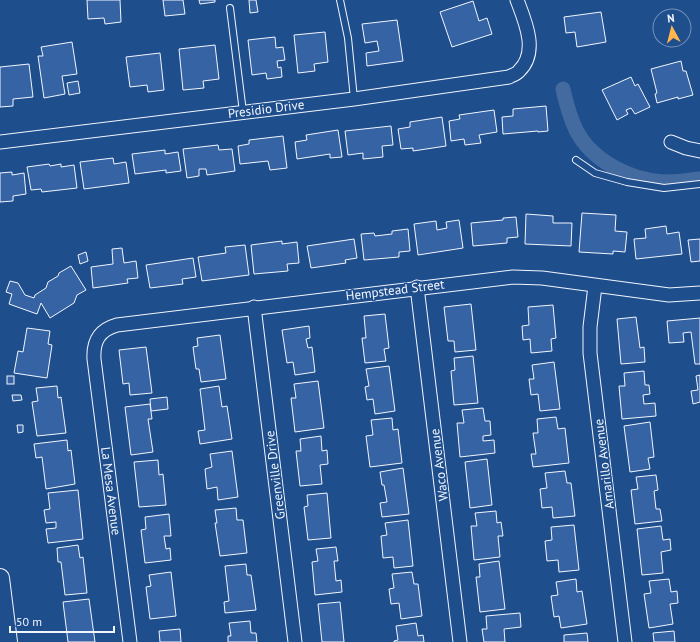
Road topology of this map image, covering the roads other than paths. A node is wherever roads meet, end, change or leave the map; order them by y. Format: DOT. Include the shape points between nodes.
graph roads {
  1 [pos="340,0"];
  2 [pos="517,0"];
  3 [pos="230,8"];
  4 [pos="354,99"];
  5 [pos="243,112"];
  6 [pos="0,142"];
  7 [pos="671,142"];
  8 [pos="700,151"];
  9 [pos="576,160"];
  10 [pos="700,184"];
  11 [pos="595,286"];
  12 [pos="417,288"];
  13 [pos="700,293"];
  14 [pos="254,307"];
  15 [pos="96,341"];
  16 [pos="0,578"];
  17 [pos="8,642"];
  18 [pos="130,642"];
  19 [pos="295,642"];
  20 [pos="460,642"];
  21 [pos="625,642"];
  1 -- 4 [label="lane" via="348,38"];
  2 -- 4 [label="street, Presidio Drive" via="528,32 529,48 526,63 518,72 508,77"];
  3 -- 5 [label="lane"];
  4 -- 5 [label="street, Presidio Drive"];
  5 -- 6 [label="street, Presidio Drive"];
  7 -- 8 [label="street"];
  9 -- 10 [label="lane" via="595,173 627,182 664,188"];
  11 -- 12 [label="street, Hempstead Street" via="542,278 513,277"];
  11 -- 13 [label="street, Hempstead Street" via="669,295"];
  11 -- 21 [label="street, Amarillo Avenue" via="590,353"];
  12 -- 14 [label="street, Hempstead Street"];
  12 -- 20 [label="street, Waco Avenue"];
  14 -- 15 [label="street, Hempstead Street" via="117,325 104,330"];
  14 -- 19 [label="street, Greenville Drive"];
  15 -- 18 [label="street, La Mesa Avenue" via="94,359"];
  16 -- 17 [label="street"];
}
